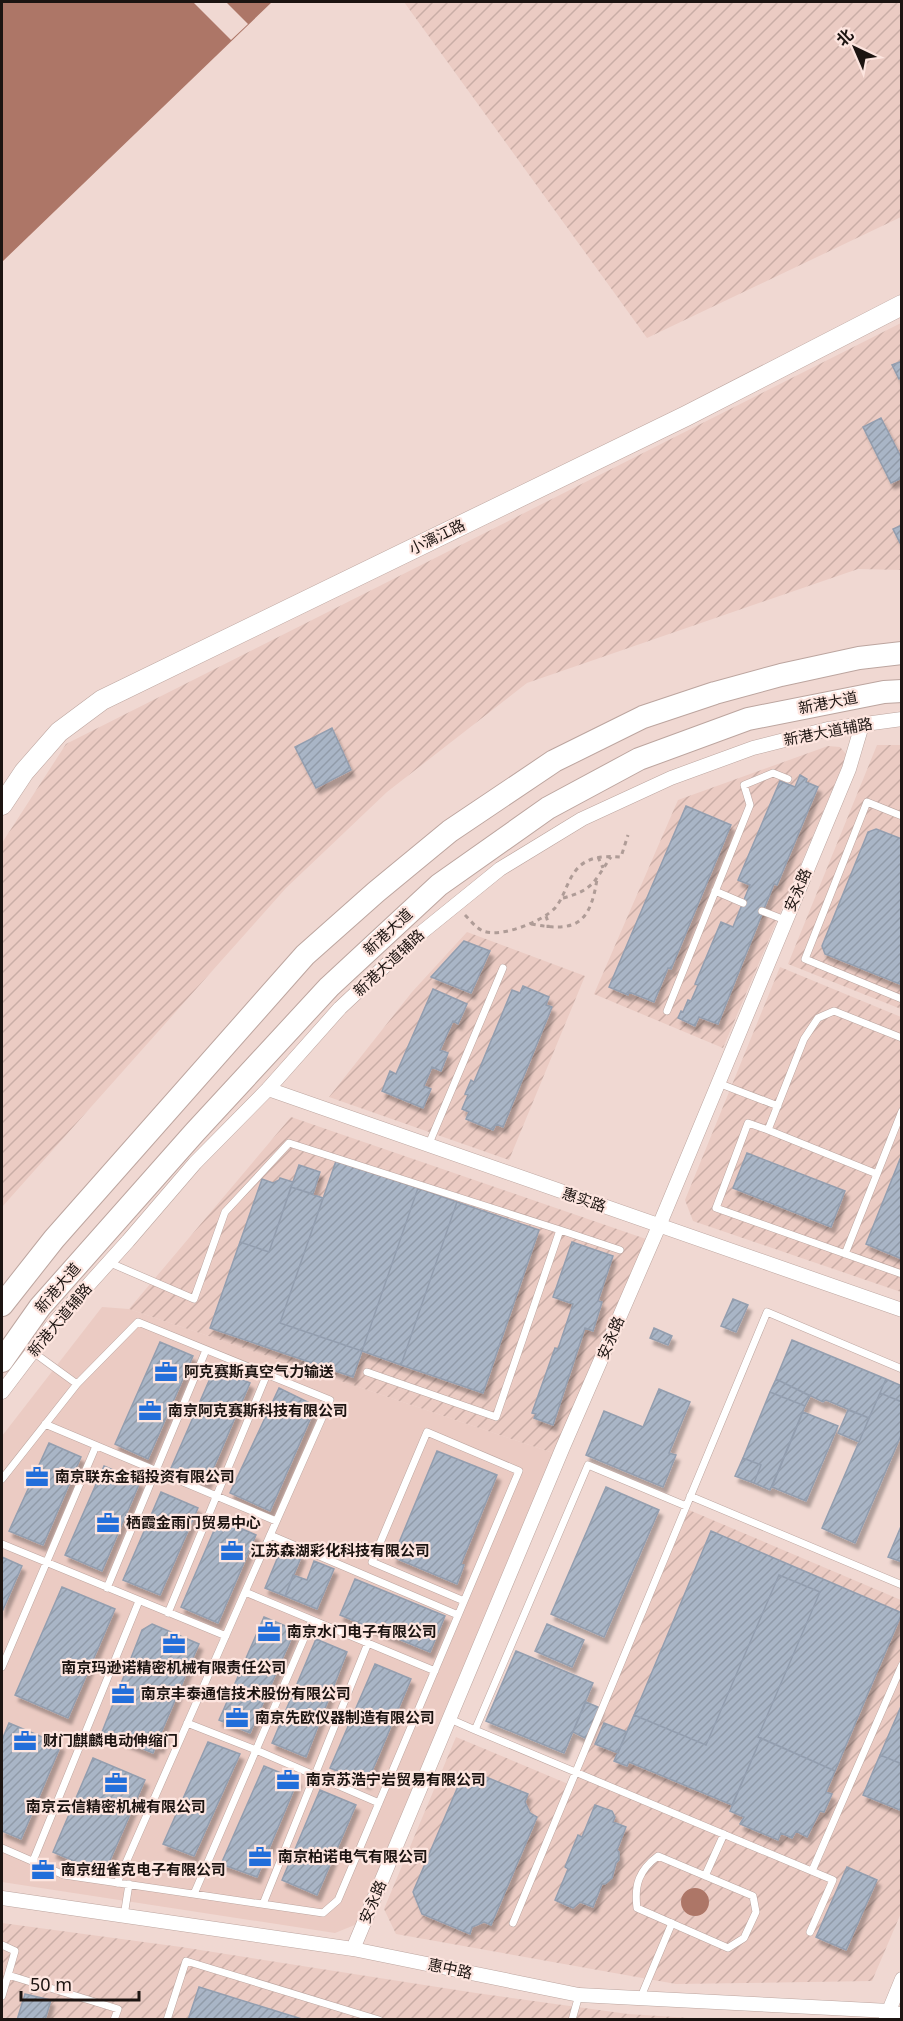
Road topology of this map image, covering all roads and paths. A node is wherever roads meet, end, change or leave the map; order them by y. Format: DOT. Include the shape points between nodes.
graph roads {
  1 [pos="902,305"];
  2 [pos="902,653"];
  3 [pos="902,691"];
  4 [pos="902,719"];
  5 [pos="862,725"];
  6 [pos="788,779"];
  7 [pos="2,805"];
  8 [pos="902,816"];
  9 [pos="628,835"];
  10 [pos="598,857"];
  11 [pos="611,857"];
  12 [pos="603,868"];
  13 [pos="597,879"];
  14 [pos="586,891"];
  15 [pos="715,891"];
  16 [pos="593,896"];
  17 [pos="562,898"];
  18 [pos="743,903"];
  19 [pos="762,911"];
  20 [pos="465,915"];
  21 [pos="546,916"];
  22 [pos="785,921"];
  23 [pos="530,924"];
  24 [pos="548,928"];
  25 [pos="503,968"];
  26 [pos="902,999"];
  27 [pos="666,1011"];
  28 [pos="902,1038"];
  29 [pos="718,1083"];
  30 [pos="268,1089"];
  31 [pos="778,1106"];
  32 [pos="902,1112"];
  33 [pos="768,1130"];
  34 [pos="428,1146"];
  35 [pos="877,1174"];
  36 [pos="659,1226"];
  37 [pos="560,1230"];
  38 [pos="621,1250"];
  39 [pos="845,1254"];
  40 [pos="108,1262"];
  41 [pos="902,1274"];
  42 [pos="2,1305"];
  43 [pos="902,1310"];
  44 [pos="206,1350"];
  45 [pos="33,1352"];
  46 [pos="2,1361"];
  47 [pos="902,1369"];
  48 [pos="367,1372"];
  49 [pos="267,1374"];
  50 [pos="77,1384"];
  51 [pos="2,1392"];
  52 [pos="45,1424"];
  53 [pos="96,1446"];
  54 [pos="156,1471"];
  55 [pos="2,1479"];
  56 [pos="216,1496"];
  57 [pos="690,1496"];
  58 [pos="686,1506"];
  59 [pos="276,1521"];
  60 [pos="270,1535"];
  61 [pos="2,1544"];
  62 [pos="47,1563"];
  63 [pos="902,1585"];
  64 [pos="107,1588"];
  65 [pos="245,1592"];
  66 [pos="140,1601"];
  67 [pos="464,1601"];
  68 [pos="168,1613"];
  69 [pos="458,1615"];
  70 [pos="312,1620"];
  71 [pos="226,1636"];
  72 [pos="368,1643"];
  73 [pos="902,1665"];
  74 [pos="2,1667"];
  75 [pos="435,1671"];
  76 [pos="450,1719"];
  77 [pos="187,1723"];
  78 [pos="475,1730"];
  79 [pos="256,1750"];
  80 [pos="576,1772"];
  81 [pos="315,1775"];
  82 [pos="379,1803"];
  83 [pos="723,1834"];
  84 [pos="2,1848"];
  85 [pos="33,1861"];
  86 [pos="812,1871"];
  87 [pos="705,1876"];
  88 [pos="117,1882"];
  89 [pos="129,1884"];
  90 [pos="194,1894"];
  91 [pos="2,1898"];
  92 [pos="263,1904"];
  93 [pos="124,1916"];
  94 [pos="513,1923"];
  95 [pos="672,1923"];
  96 [pos="810,1932"];
  97 [pos="2,1945"];
  98 [pos="353,1949"];
  99 [pos="8,1975"];
  100 [pos="902,1979"];
  101 [pos="579,1995"];
  102 [pos="2,1996"];
  103 [pos="640,1999"];
  104 [pos="892,2015"];
  105 [pos="114,2019"];
  106 [pos="167,2019"];
  107 [pos="379,2019"];
  108 [pos="572,2019"];
  1 -- 7 [label="street, 小漓江路" via="686,416 102,700 59,732"];
  2 -- 42 [label="main road" via="780,675 643,717 554,761 450,831 305,956 54,1239"];
  3 -- 46 [label="main road, 新港大道" via="748,719 639,759 548,808 439,885 329,987 195,1132 40,1307"];
  4 -- 5 [label="street, 新港大道辅路"];
  5 -- 22 [label="street, 安永路" via="849,768"];
  5 -- 30 [label="street, 新港大道辅路" via="828,729 753,748 671,778 582,819 500,869 416,937 339,1008"];
  6 -- 15 [label="lane" via="773,773 744,785 750,805"];
  8 -- 26 [label="lane" via="867,802 805,959"];
  9 -- 11 [label="path" via="621,857"];
  10 -- 11 [label="path"];
  10 -- 12 [label="path"];
  10 -- 17 [label="path" via="572,875"];
  11 -- 12 [label="path"];
  12 -- 13 [label="path"];
  13 -- 14 [label="path"];
  13 -- 16 [label="path"];
  14 -- 16 [label="path"];
  14 -- 17 [label="path"];
  15 -- 18 [label="lane"];
  15 -- 27 [label="lane"];
  16 -- 24 [label="path" via="584,916 573,926"];
  17 -- 21 [label="path"];
  19 -- 22 [label="lane"];
  20 -- 23 [label="path" via="483,931 497,934"];
  21 -- 23 [label="path"];
  21 -- 24 [label="path"];
  22 -- 29 [label="street, 安永路"];
  23 -- 24 [label="path"];
  25 -- 34 [label="lane"];
  28 -- 31 [label="lane" via="834,1011 818,1018 804,1039"];
  29 -- 31 [label="lane"];
  29 -- 36 [label="street, 安永路"];
  30 -- 34 [label="street, 惠实路"];
  30 -- 40 [label="street, 新港大道辅路" via="195,1163"];
  31 -- 33 [label="lane"];
  32 -- 35 [label="lane"];
  33 -- 35 [label="lane"];
  33 -- 39 [label="lane" via="748,1123 716,1208"];
  34 -- 36 [label="street, 惠实路"];
  35 -- 39 [label="lane"];
  36 -- 43 [label="street, 惠实路"];
  36 -- 76 [label="street, 安永路"];
  37 -- 38 [label="lane"];
  37 -- 40 [label="lane" via="290,1143 225,1212 194,1299"];
  37 -- 48 [label="lane" via="496,1417"];
  39 -- 41 [label="lane"];
  40 -- 45 [label="street, 新港大道辅路"];
  44 -- 49 [label="lane"];
  44 -- 50 [label="lane" via="138,1322"];
  44 -- 54 [label="lane"];
  45 -- 50 [label="lane"];
  45 -- 51 [label="street, 新港大道辅路"];
  47 -- 57 [label="lane" via="767,1312"];
  49 -- 56 [label="lane"];
  49 -- 59 [label="lane" via="330,1400"];
  50 -- 52 [label="lane"];
  52 -- 53 [label="lane"];
  52 -- 55 [label="lane"];
  53 -- 54 [label="lane"];
  53 -- 62 [label="lane"];
  54 -- 56 [label="lane"];
  54 -- 64 [label="lane"];
  56 -- 59 [label="lane"];
  56 -- 68 [label="lane"];
  57 -- 58 [label="lane"];
  57 -- 63 [label="lane"];
  58 -- 78 [label="lane" via="588,1465"];
  58 -- 80 [label="lane"];
  59 -- 60 [label="lane"];
  60 -- 65 [label="lane"];
  60 -- 69 [label="lane"];
  61 -- 62 [label="lane"];
  62 -- 64 [label="lane"];
  62 -- 74 [label="lane"];
  64 -- 66 [label="lane"];
  65 -- 70 [label="lane"];
  65 -- 71 [label="lane"];
  66 -- 68 [label="lane"];
  66 -- 85 [label="lane"];
  67 -- 67 [label="lane" via="519,1471 427,1432 372,1562"];
  67 -- 69 [label="lane"];
  68 -- 71 [label="lane"];
  69 -- 75 [label="lane"];
  70 -- 72 [label="lane"];
  70 -- 79 [label="lane"];
  71 -- 77 [label="lane"];
  72 -- 75 [label="lane"];
  72 -- 81 [label="lane"];
  73 -- 86 [label="lane"];
  75 -- 82 [label="lane"];
  76 -- 78 [label="lane"];
  76 -- 98 [label="street, 安永路"];
  77 -- 79 [label="lane"];
  77 -- 88 [label="lane"];
  78 -- 80 [label="lane"];
  79 -- 81 [label="lane"];
  79 -- 90 [label="lane"];
  80 -- 83 [label="lane"];
  80 -- 94 [label="lane"];
  81 -- 82 [label="lane"];
  81 -- 92 [label="lane"];
  82 -- 92 [label="lane" via="338,1900 323,1913"];
  83 -- 86 [label="lane"];
  83 -- 87 [label="lane"];
  84 -- 85 [label="lane"];
  85 -- 88 [label="lane" via="64,1875"];
  86 -- 96 [label="lane" via="833,1880"];
  87 -- 95 [label="lane" via="658,1856 645,1866 635,1892 637,1908"];
  87 -- 95 [label="lane" via="753,1896 756,1912 744,1938 728,1948"];
  88 -- 89 [label="lane"];
  89 -- 90 [label="lane"];
  89 -- 93 [label="lane"];
  90 -- 92 [label="lane"];
  91 -- 93 [label="street, 惠中路"];
  93 -- 98 [label="street, 惠中路"];
  95 -- 103 [label="lane"];
  97 -- 99 [label="lane" via="15,1951"];
  98 -- 101 [label="street, 惠中路"];
  99 -- 102 [label="lane"];
  99 -- 105 [label="lane" via="118,2009"];
  100 -- 104 [label="street"];
  101 -- 103 [label="street, 惠中路"];
  101 -- 108 [label="lane"];
  103 -- 104 [label="street, 惠中路"];
  106 -- 107 [label="lane" via="186,1961"];
}
